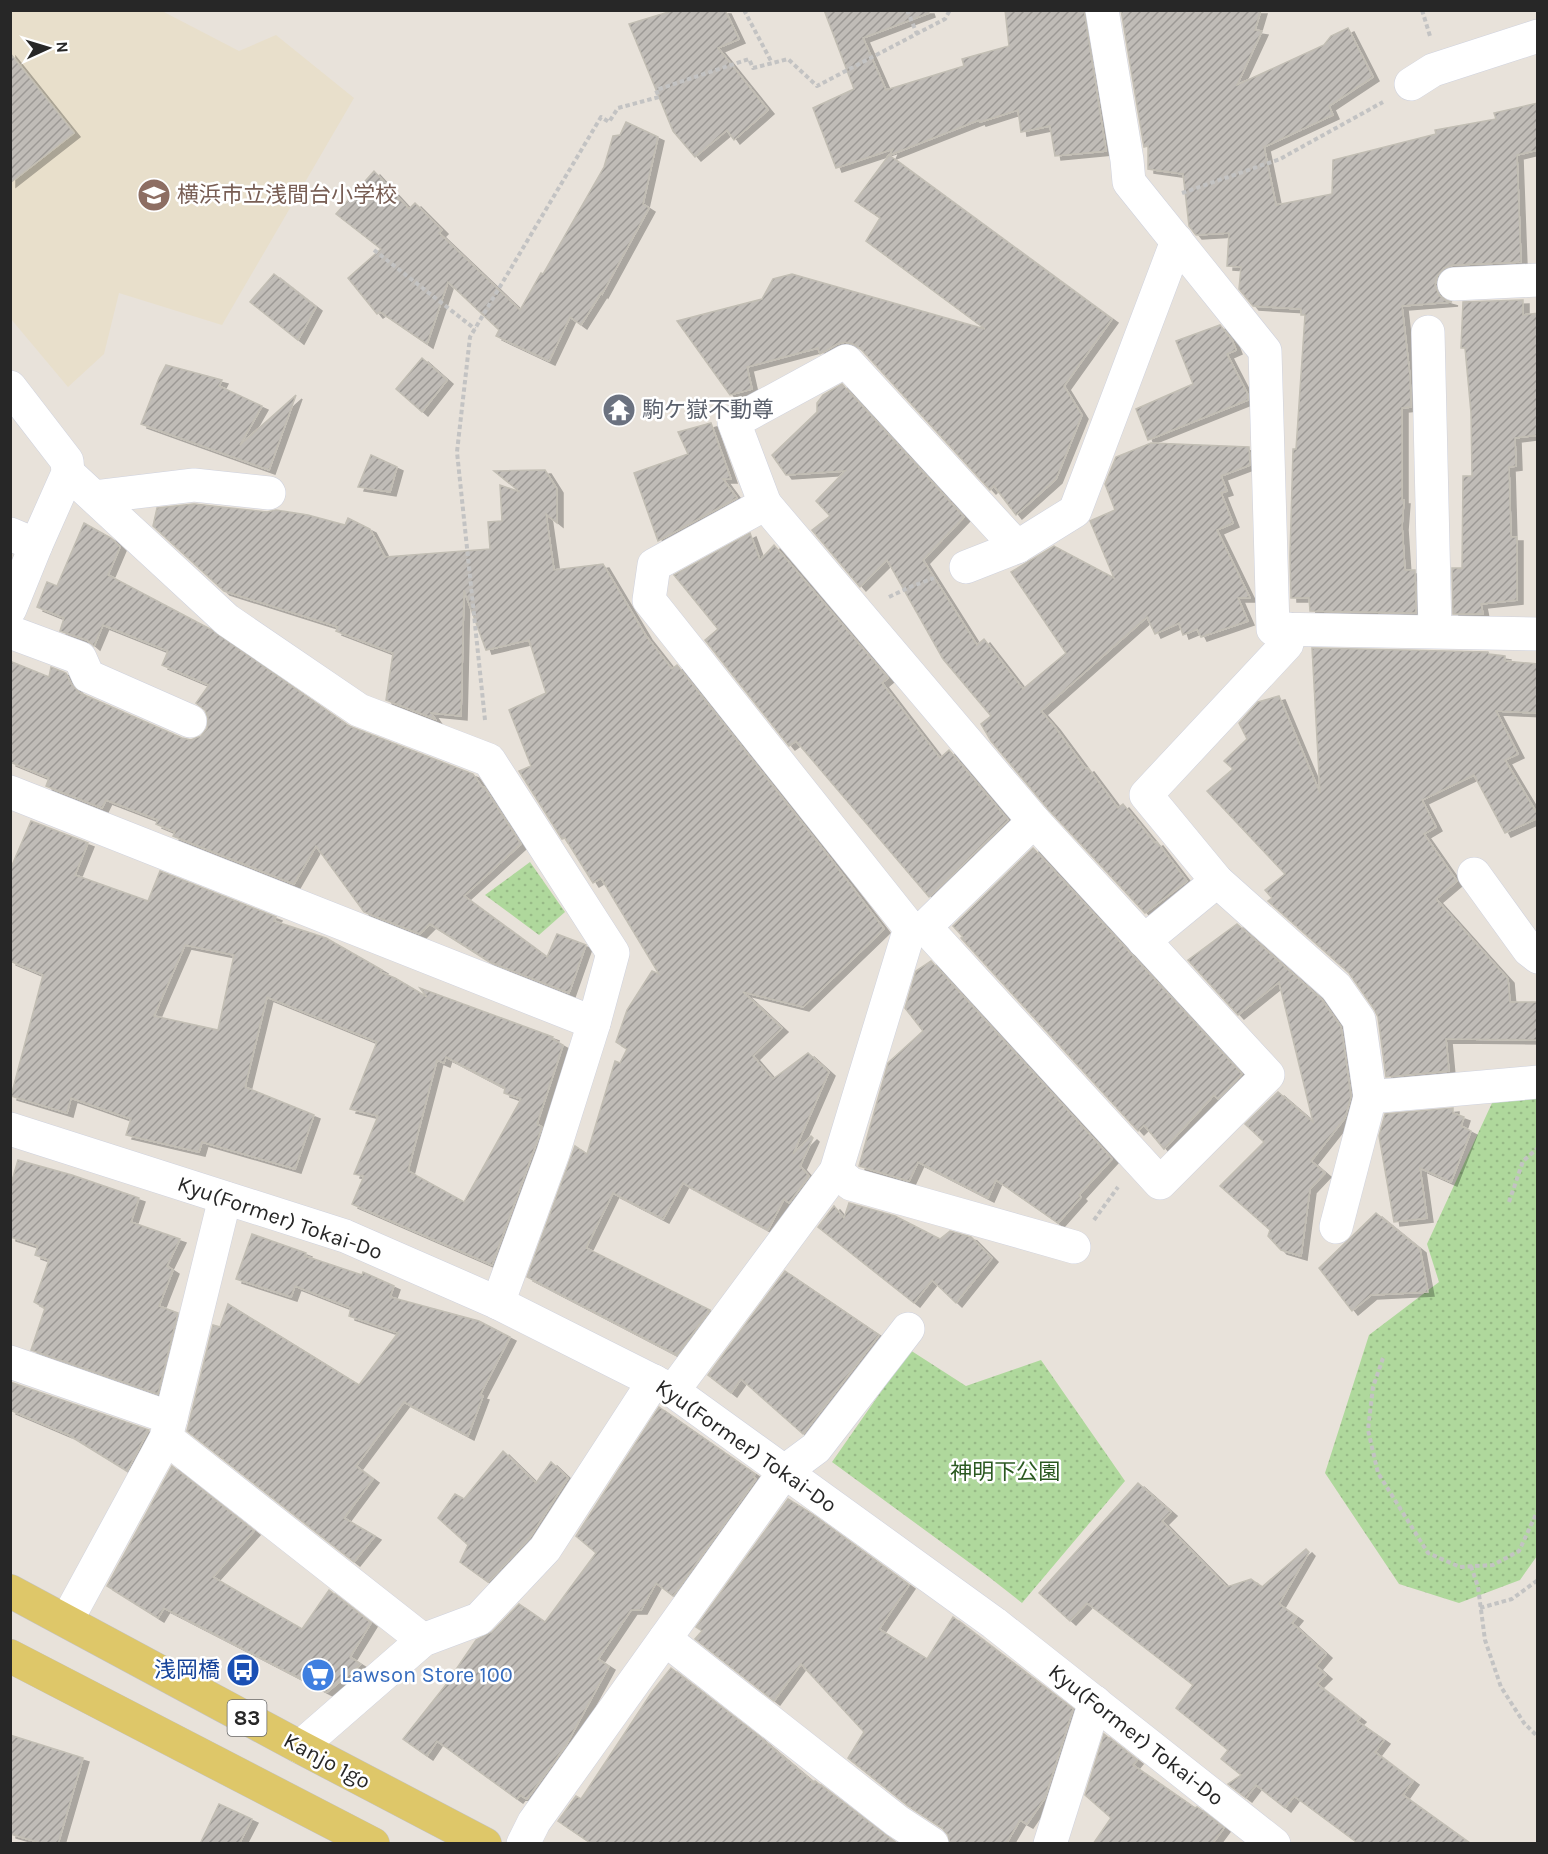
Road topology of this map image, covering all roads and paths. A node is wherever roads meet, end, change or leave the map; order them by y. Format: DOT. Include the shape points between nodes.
graph roads {
  1 [pos="744,10"];
  2 [pos="906,10"];
  3 [pos="950,10"];
  4 [pos="1102,10"];
  5 [pos="1422,10"];
  6 [pos="917,34"];
  7 [pos="1538,36"];
  8 [pos="1438,59"];
  9 [pos="772,63"];
  10 [pos="1411,84"];
  11 [pos="1133,164"];
  12 [pos="1177,241"];
  13 [pos="374,250"];
  14 [pos="1538,280"];
  15 [pos="1454,284"];
  16 [pos="475,329"];
  17 [pos="1428,332"];
  18 [pos="10,387"];
  19 [pos="68,473"];
  20 [pos="269,493"];
  21 [pos="95,497"];
  22 [pos="765,504"];
  23 [pos="23,540"];
  24 [pos="1017,547"];
  25 [pos="966,567"];
  26 [pos="10,609"];
  27 [pos="860,610"];
  28 [pos="1289,629"];
  29 [pos="1435,631"];
  30 [pos="10,632"];
  31 [pos="1538,634"];
  32 [pos="190,722"];
  33 [pos="489,760"];
  34 [pos="10,792"];
  35 [pos="1034,821"];
  36 [pos="1474,874"];
  37 [pos="1216,881"];
  38 [pos="918,928"];
  39 [pos="1144,941"];
  40 [pos="1538,957"];
  41 [pos="594,1023"];
  42 [pos="1538,1082"];
  43 [pos="1370,1096"];
  44 [pos="10,1129"];
  45 [pos="1538,1148"];
  46 [pos="1146,1170"];
  47 [pos="836,1171"];
  48 [pos="225,1198"];
  49 [pos="1509,1202"];
  50 [pos="1336,1227"];
  51 [pos="1074,1247"];
  52 [pos="498,1303"];
  53 [pos="908,1329"];
  54 [pos="1383,1358"];
  55 [pos="10,1362"];
  56 [pos="664,1386"];
  57 [pos="168,1428"];
  58 [pos="785,1471"];
  59 [pos="1538,1510"];
  60 [pos="1471,1566"];
  61 [pos="1538,1580"];
  62 [pos="10,1591"];
  63 [pos="1480,1608"];
  64 [pos="67,1620"];
  65 [pos="664,1639"];
  66 [pos="423,1640"];
  67 [pos="10,1656"];
  68 [pos="1095,1702"];
  69 [pos="1538,1737"];
  70 [pos="300,1747"];
  71 [pos="373,1844"];
  72 [pos="485,1844"];
  73 [pos="523,1844"];
  74 [pos="932,1844"];
  75 [pos="1050,1844"];
  76 [pos="1274,1844"];
  1 -- 9 [label="path"];
  2 -- 6 [label="path"];
  3 -- 6 [label="path" via="945,19"];
  4 -- 11 [label="street"];
  5 -- 8 [label="path"];
  6 -- 9 [label="path" via="817,86 788,59"];
  7 -- 8 [label="street"];
  8 -- 10 [label="street" via="1433,70"];
  9 -- 16 [label="path" via="753,68 749,59 656,90 659,97 618,108 609,122 602,117"];
  10 -- 11 [label="path" via="1280,159 1166,198"];
  11 -- 12 [label="street" via="1129,182"];
  12 -- 24 [label="street" via="1075,511"];
  12 -- 28 [label="street" via="1265,351 1273,629"];
  13 -- 16 [label="path"];
  14 -- 15 [label="street"];
  16 -- 33 [label="path" via="470,337 457,452"];
  17 -- 29 [label="street"];
  18 -- 19 [label="street" via="67,461"];
  19 -- 21 [label="street"];
  19 -- 23 [label="street"];
  20 -- 21 [label="street" via="194,485"];
  21 -- 33 [label="street" via="227,621 350,704"];
  22 -- 24 [label="street" via="734,422 846,361"];
  22 -- 27 [label="street"];
  22 -- 38 [label="street" via="654,565 649,600"];
  23 -- 26 [label="street"];
  24 -- 25 [label="street"];
  25 -- 27 [label="path"];
  27 -- 35 [label="street"];
  28 -- 29 [label="street"];
  28 -- 37 [label="street" via="1287,644 1146,795"];
  29 -- 31 [label="street"];
  30 -- 32 [label="street" via="80,658 88,676"];
  33 -- 41 [label="street" via="613,953"];
  34 -- 41 [label="street"];
  35 -- 38 [label="street"];
  35 -- 39 [label="street"];
  36 -- 40 [label="street"];
  37 -- 39 [label="street"];
  37 -- 43 [label="street" via="1336,987 1359,1020"];
  38 -- 46 [label="street"];
  38 -- 47 [label="street"];
  39 -- 46 [label="street" via="1268,1075 1160,1183"];
  41 -- 52 [label="street" via="553,1153"];
  42 -- 43 [label="street"];
  43 -- 50 [label="street"];
  44 -- 48 [label="street, Kyu(Former) Tokai-Do"];
  45 -- 49 [label="path" via="1523,1161"];
  46 -- 51 [label="path" via="1126,1176"];
  47 -- 51 [label="street" via="851,1184"];
  47 -- 56 [label="street"];
  48 -- 52 [label="street, Kyu(Former) Tokai-Do" via="345,1236"];
  48 -- 57 [label="street"];
  52 -- 56 [label="street, Kyu(Former) Tokai-Do"];
  53 -- 58 [label="street" via="816,1448"];
  54 -- 60 [label="path" via="1373,1387 1368,1430 1378,1473 1428,1553 1460,1567"];
  55 -- 57 [label="street"];
  56 -- 58 [label="street, Kyu(Former) Tokai-Do"];
  56 -- 66 [label="street" via="545,1549 479,1619"];
  57 -- 64 [label="street"];
  57 -- 66 [label="street"];
  58 -- 65 [label="street"];
  58 -- 68 [label="street, Kyu(Former) Tokai-Do"];
  59 -- 60 [label="path" via="1519,1551 1493,1565"];
  60 -- 63 [label="path"];
  61 -- 63 [label="path" via="1512,1599"];
  62 -- 64 [label="main road, Kanjo 1go / 83"];
  63 -- 69 [label="path" via="1485,1640 1501,1687"];
  64 -- 70 [label="main road, Kanjo 1go / 83"];
  65 -- 73 [label="street" via="534,1822"];
  65 -- 74 [label="street"];
  66 -- 70 [label="street"];
  67 -- 71 [label="main road, 83"];
  68 -- 75 [label="street"];
  68 -- 76 [label="street, Kyu(Former) Tokai-Do"];
  70 -- 72 [label="main road, Kanjo 1go / 83"];
}
